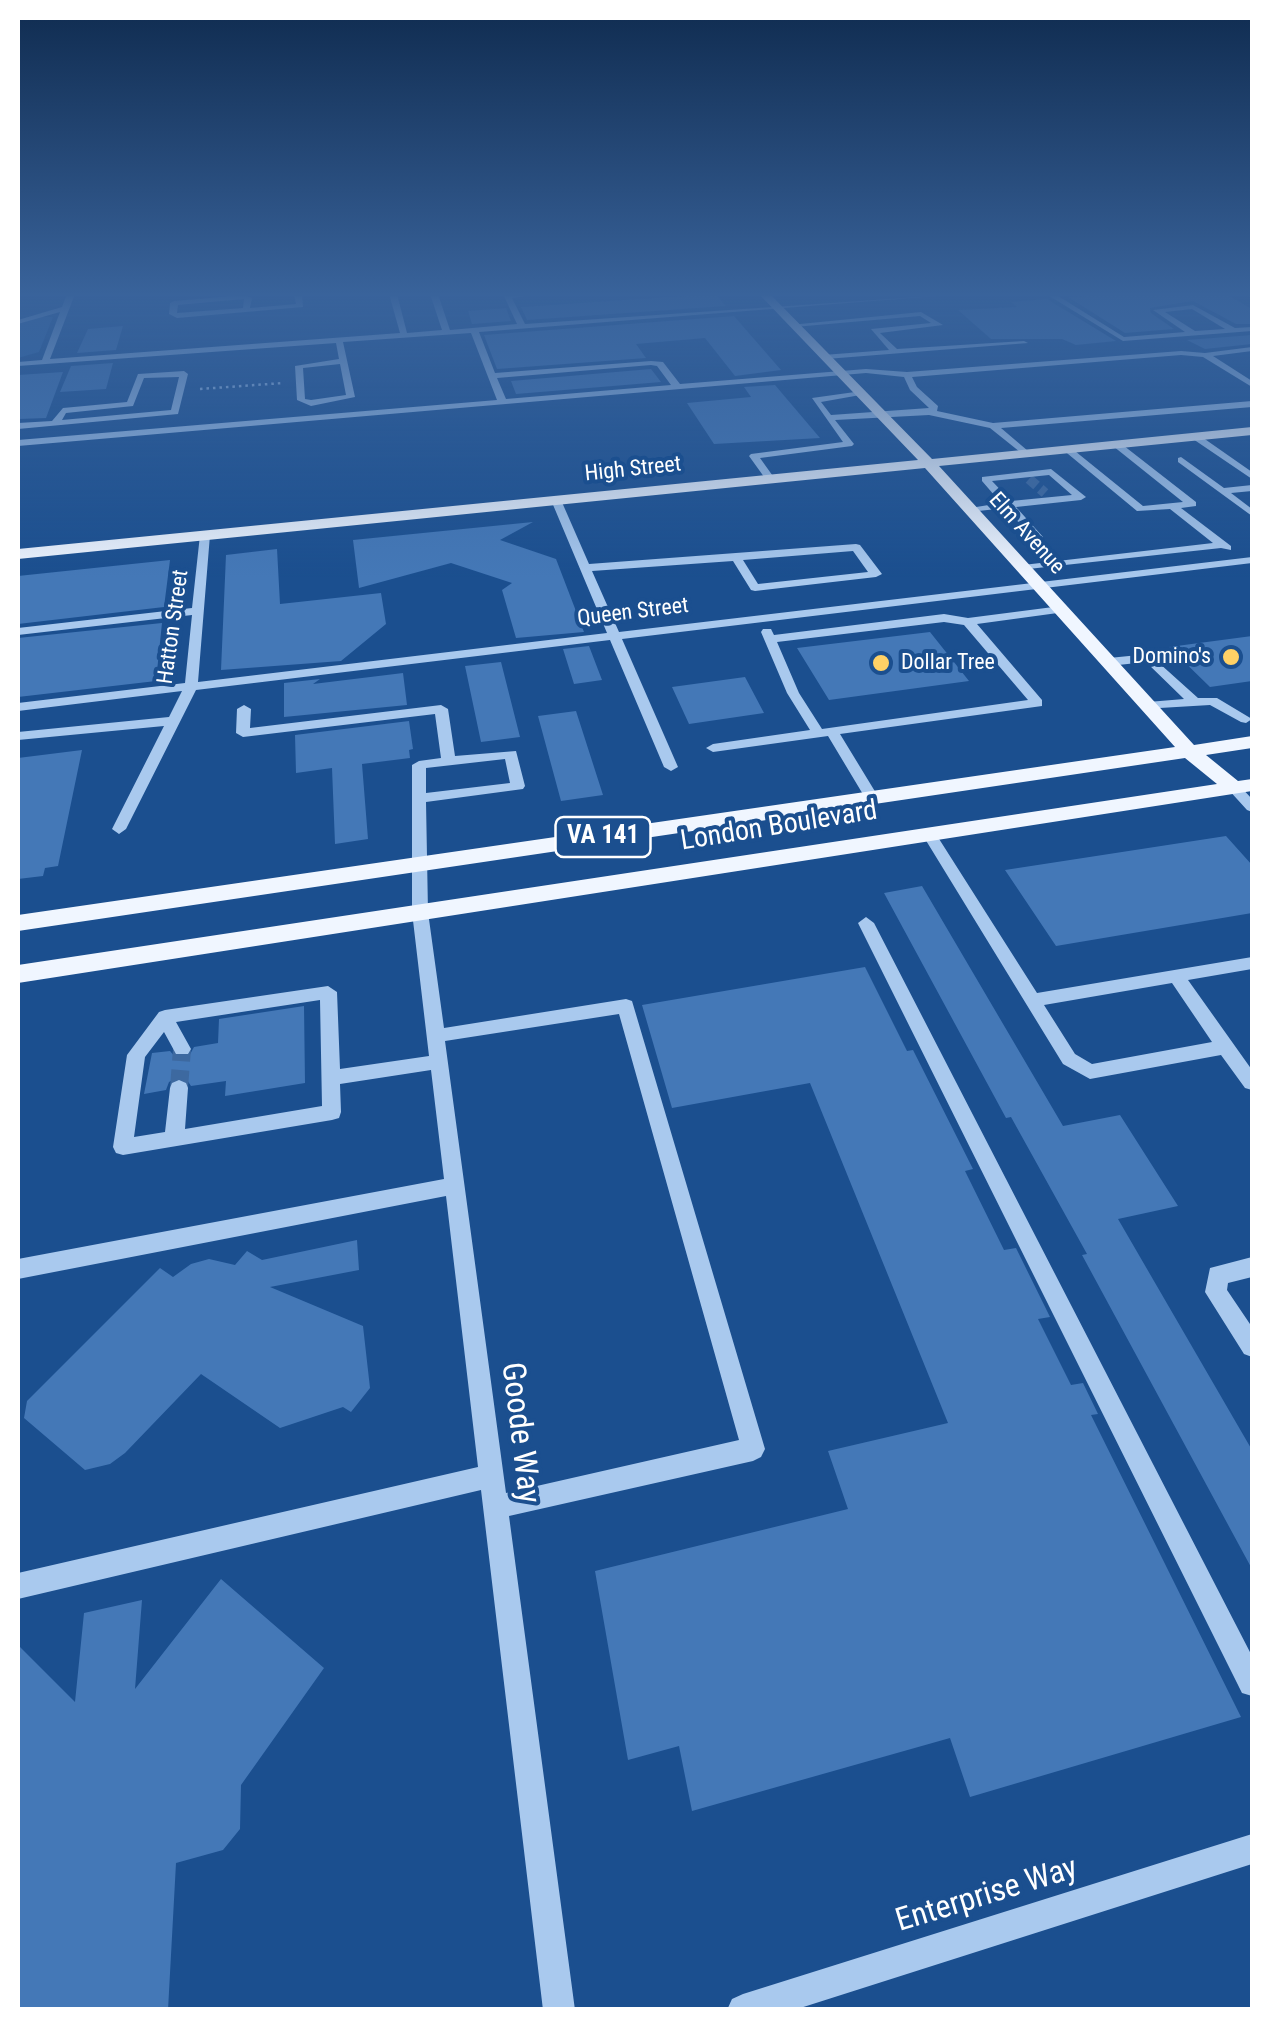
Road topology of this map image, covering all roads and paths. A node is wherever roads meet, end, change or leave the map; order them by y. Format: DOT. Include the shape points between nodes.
graph roads {
  1 [pos="135,389"];
  2 [pos="200,389"];
  3 [pos="301,389"];
  4 [pos="349,389"];
  5 [pos="497,389"];
  6 [pos="671,389"];
  7 [pos="857,389"];
  8 [pos="915,389"];
  9 [pos="182,390"];
  10 [pos="862,394"];
  11 [pos="503,403"];
  12 [pos="1252,404"];
  13 [pos="929,412"];
  14 [pos="883,416"];
  15 [pos="828,418"];
  16 [pos="55,423"];
  17 [pos="18,426"];
  18 [pos="993,426"];
  19 [pos="1252,431"];
  20 [pos="1196,436"];
  21 [pos="18,443"];
  22 [pos="1116,444"];
  23 [pos="823,448"];
  24 [pos="1067,449"];
  25 [pos="1025,454"];
  26 [pos="996,456"];
  27 [pos="1180,460"];
  28 [pos="928,463"];
  29 [pos="843,472"];
  30 [pos="1024,476"];
  31 [pos="1252,476"];
  32 [pos="770,479"];
  33 [pos="1252,488"];
  34 [pos="1222,491"];
  35 [pos="556,500"];
  36 [pos="1006,505"];
  37 [pos="1172,506"];
  38 [pos="969,509"];
  39 [pos="1252,513"];
  40 [pos="206,535"];
  41 [pos="1039,538"];
  42 [pos="1223,545"];
  43 [pos="18,554"];
  44 [pos="738,560"];
  45 [pos="1248,560"];
  46 [pos="586,568"];
  47 [pos="1023,568"];
  48 [pos="1038,585"];
  49 [pos="1061,610"];
  50 [pos="198,611"];
  51 [pos="759,618"];
  52 [pos="968,622"];
  53 [pos="18,631"];
  54 [pos="614,636"];
  55 [pos="772,639"];
  56 [pos="1109,662"];
  57 [pos="190,686"];
  58 [pos="1193,700"];
  59 [pos="1148,706"];
  60 [pos="18,707"];
  61 [pos="244,709"];
  62 [pos="172,721"];
  63 [pos="1250,721"];
  64 [pos="825,732"];
  65 [pos="18,736"];
  66 [pos="1252,742"];
  67 [pos="713,748"];
  68 [pos="1189,751"];
  69 [pos="448,762"];
  70 [pos="670,767"];
  71 [pos="1243,786"];
  72 [pos="421,798"];
  73 [pos="872,798"];
  74 [pos="1252,807"];
  75 [pos="119,829"];
  76 [pos="929,834"];
  77 [pos="419,865"];
  78 [pos="420,912"];
  79 [pos="18,922"];
  80 [pos="866,923"];
  81 [pos="1252,963"];
  82 [pos="18,974"];
  83 [pos="1176,976"];
  84 [pos="1032,1000"];
  85 [pos="164,1017"];
  86 [pos="436,1036"];
  87 [pos="1225,1046"];
  88 [pos="182,1048"];
  89 [pos="439,1062"];
  90 [pos="331,1078"];
  91 [pos="1252,1083"];
  92 [pos="179,1088"];
  93 [pos="174,1138"];
  94 [pos="455,1186"];
  95 [pos="1252,1266"];
  96 [pos="18,1269"];
  97 [pos="1252,1346"];
  98 [pos="491,1476"];
  99 [pos="496,1507"];
  100 [pos="18,1586"];
  101 [pos="1252,1684"];
  102 [pos="1252,1849"];
  103 [pos="559,2010"];
  104 [pos="744,2010"];
  1 -- 16 [label="street" via="130,404 63,412"];
  2 -- 9 [label="path"];
  3 -- 4 [label="street" via="304,402 347,399"];
  5 -- 11 [label="street"];
  6 -- 11 [label="street"];
  7 -- 10 [label="main road, Elm Avenue"];
  8 -- 13 [label="street" via="936,408"];
  9 -- 16 [label="street" via="179,407 166,414"];
  10 -- 14 [label="main road, Elm Avenue"];
  10 -- 15 [label="street" via="815,400"];
  11 -- 21 [label="street"];
  12 -- 18 [label="street"];
  13 -- 14 [label="street"];
  13 -- 18 [label="street"];
  14 -- 15 [label="street"];
  14 -- 28 [label="main road, Elm Avenue"];
  15 -- 23 [label="street" via="850,444"];
  16 -- 17 [label="street"];
  18 -- 25 [label="street"];
  19 -- 20 [label="main road, High Street"];
  20 -- 22 [label="main road, High Street"];
  20 -- 31 [label="street"];
  22 -- 24 [label="main road, High Street"];
  22 -- 37 [label="street" via="1192,504"];
  23 -- 29 [label="street"];
  23 -- 32 [label="street" via="754,456"];
  24 -- 25 [label="main road, High Street"];
  24 -- 37 [label="street" via="1142,509"];
  25 -- 26 [label="main road, High Street"];
  26 -- 28 [label="main road, High Street"];
  26 -- 30 [label="street"];
  27 -- 34 [label="street"];
  28 -- 29 [label="main road, High Street"];
  28 -- 38 [label="main road, Elm Avenue"];
  29 -- 32 [label="main road, High Street"];
  30 -- 36 [label="street" via="985,478"];
  30 -- 36 [label="street" via="1051,472 1081,497"];
  32 -- 35 [label="main road, High Street"];
  33 -- 34 [label="street"];
  34 -- 39 [label="street"];
  35 -- 40 [label="main road, High Street"];
  35 -- 46 [label="street"];
  36 -- 38 [label="street"];
  36 -- 41 [label="street"];
  37 -- 42 [label="street"];
  38 -- 47 [label="main road, Elm Avenue"];
  40 -- 43 [label="main road, High Street"];
  40 -- 50 [label="street, Hatton Street"];
  42 -- 45 [label="street"];
  42 -- 47 [label="street"];
  44 -- 44 [label="street" via="856,547 876,574 755,588"];
  44 -- 46 [label="street"];
  45 -- 48 [label="street, Queen Street"];
  46 -- 54 [label="street"];
  47 -- 48 [label="main road, Elm Avenue"];
  48 -- 49 [label="main road, Elm Avenue"];
  48 -- 51 [label="street, Queen Street"];
  49 -- 52 [label="street"];
  49 -- 56 [label="main road, Elm Avenue"];
  50 -- 53 [label="street"];
  50 -- 57 [label="street, Hatton Street"];
  51 -- 54 [label="street, Queen Street"];
  51 -- 55 [label="street"];
  52 -- 55 [label="street" via="944,618"];
  52 -- 64 [label="street" via="1037,703"];
  54 -- 57 [label="street, Queen Street"];
  54 -- 70 [label="street"];
  55 -- 64 [label="street" via="793,692"];
  56 -- 58 [label="street" via="1149,658"];
  56 -- 59 [label="main road, Elm Avenue"];
  57 -- 60 [label="street, Queen Street"];
  57 -- 62 [label="street, Hatton Street"];
  58 -- 59 [label="street"];
  58 -- 63 [label="street" via="1224,705"];
  59 -- 68 [label="main road, Elm Avenue"];
  61 -- 69 [label="street" via="244,732 441,709"];
  62 -- 65 [label="street"];
  62 -- 75 [label="street, Hatton Street"];
  64 -- 67 [label="street"];
  64 -- 73 [label="street"];
  66 -- 68 [label="main road, London Boulevard / VA 141"];
  68 -- 71 [label="main road, Elm Avenue"];
  68 -- 73 [label="main road, London Boulevard / VA 141"];
  69 -- 72 [label="street" via="420,765"];
  69 -- 72 [label="street" via="511,754 518,786"];
  71 -- 74 [label="street, Elm Avenue"];
  71 -- 76 [label="main road, London Boulevard / VA 141"];
  72 -- 77 [label="street, Goode Way"];
  73 -- 77 [label="main road, London Boulevard / VA 141"];
  76 -- 78 [label="main road, London Boulevard / VA 141"];
  76 -- 84 [label="street"];
  77 -- 78 [label="street, Goode Way"];
  77 -- 79 [label="main road, London Boulevard / VA 141"];
  78 -- 82 [label="main road, London Boulevard / VA 141"];
  78 -- 86 [label="street, Goode Way"];
  80 -- 101 [label="street"];
  81 -- 83 [label="street"];
  83 -- 84 [label="street"];
  83 -- 87 [label="street"];
  84 -- 87 [label="street" via="1068,1058 1090,1072"];
  85 -- 88 [label="street"];
  85 -- 90 [label="street" via="328,992"];
  85 -- 93 [label="street" via="136,1056 123,1147"];
  86 -- 89 [label="street, Goode Way"];
  86 -- 99 [label="street" via="626,1006 753,1449"];
  87 -- 91 [label="street"];
  89 -- 90 [label="street"];
  89 -- 94 [label="street, Goode Way"];
  90 -- 93 [label="street" via="332,1112"];
  92 -- 93 [label="street"];
  94 -- 96 [label="street"];
  94 -- 98 [label="street, Goode Way"];
  95 -- 97 [label="street" via="1218,1275 1216,1292"];
  98 -- 99 [label="street, Goode Way"];
  98 -- 100 [label="street"];
  99 -- 103 [label="street, Goode Way"];
  102 -- 104 [label="street, Enterprise Way"];
}
